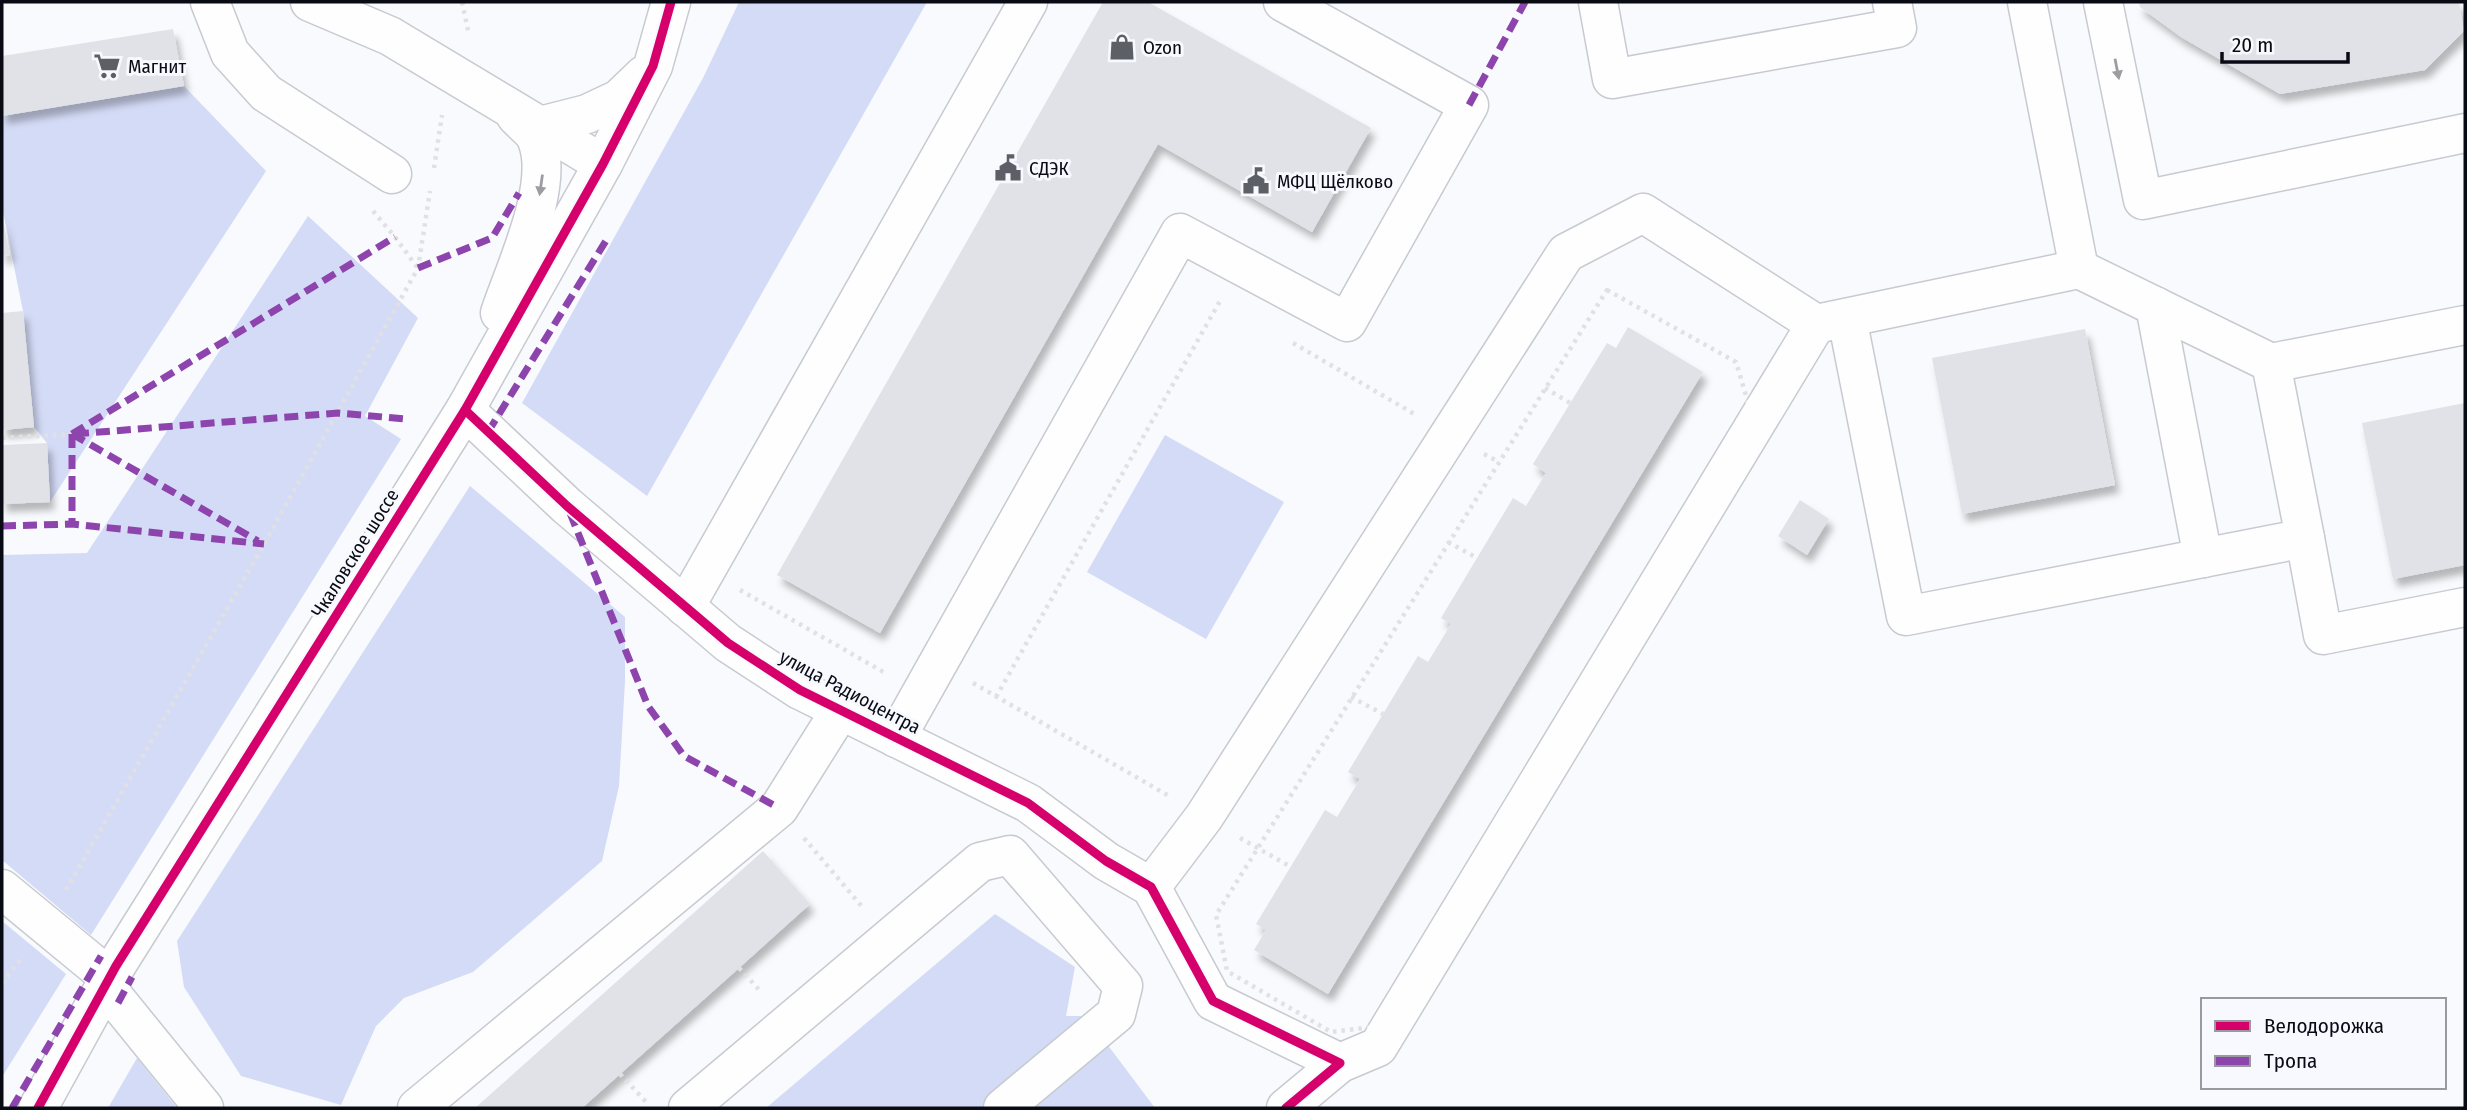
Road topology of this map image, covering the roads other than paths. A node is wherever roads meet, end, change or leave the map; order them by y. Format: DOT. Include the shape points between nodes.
graph roads {
  1 [pos="210,2"];
  2 [pos="310,2"];
  3 [pos="671,2"];
  4 [pos="1028,2"];
  5 [pos="1283,2"];
  6 [pos="1598,2"];
  7 [pos="1892,2"];
  8 [pos="2026,2"];
  9 [pos="2104,2"];
  10 [pos="653,66"];
  11 [pos="506,105"];
  12 [pos="540,126"];
  13 [pos="2465,133"];
  14 [pos="603,164"];
  15 [pos="392,174"];
  16 [pos="2079,269"];
  17 [pos="2155,306"];
  18 [pos="1832,321"];
  19 [pos="2465,325"];
  20 [pos="2271,363"];
  21 [pos="465,410"];
  22 [pos="2305,538"];
  23 [pos="2203,558"];
  24 [pos="685,607"];
  25 [pos="2465,607"];
  26 [pos="840,711"];
  27 [pos="896,738"];
  28 [pos="1151,887"];
  29 [pos="2,889"];
  30 [pos="107,982"];
  31 [pos="1340,1063"];
  32 [pos="38,1108"];
  33 [pos="204,1108"];
  34 [pos="417,1108"];
  35 [pos="688,1108"];
  36 [pos="1003,1108"];
  37 [pos="1286,1108"];
  1 -- 15 [label="street" via="230,53 266,93"];
  2 -- 11 [label="street" via="390,36"];
  3 -- 10 [label="street, Чкаловское шоссе"];
  4 -- 24 [label="street"];
  5 -- 27 [label="street" via="1469,105 1347,323 1180,233"];
  6 -- 7 [label="street" via="1612,79 1897,28"];
  8 -- 16 [label="street"];
  9 -- 13 [label="street, one-way" via="2143,200"];
  10 -- 12 [label="street" via="620,99"];
  10 -- 14 [label="street, Чкаловское шоссе"];
  11 -- 12 [label="street"];
  11 -- 21 [label="street, one-way" via="537,138 543,168 538,202"];
  12 -- 14 [label="street"];
  14 -- 21 [label="street, Чкаловское шоссе"];
  16 -- 17 [label="street"];
  16 -- 18 [label="street"];
  17 -- 20 [label="street"];
  17 -- 23 [label="street"];
  18 -- 23 [label="street" via="1906,616"];
  18 -- 28 [label="street" via="1643,213 1566,253 1204,817"];
  18 -- 31 [label="street" via="1378,1047"];
  19 -- 20 [label="street"];
  20 -- 22 [label="street"];
  21 -- 24 [label="street, улица Радиоцентра"];
  21 -- 30 [label="street, Чкаловское шоссе"];
  22 -- 23 [label="street"];
  22 -- 25 [label="street" via="2323,635"];
  24 -- 26 [label="street, улица Радиоцентра" via="728,643"];
  26 -- 27 [label="street, улица Радиоцентра"];
  26 -- 34 [label="street" via="779,808"];
  27 -- 28 [label="street, улица Радиоцентра" via="1028,803 1106,861"];
  28 -- 31 [label="street" via="1213,1001"];
  29 -- 30 [label="street"];
  30 -- 32 [label="street, Чкаловское шоссе"];
  30 -- 33 [label="street"];
  31 -- 37 [label="street"];
  35 -- 36 [label="street" via="980,862 1010,855 1123,986 1116,1014"];
}
